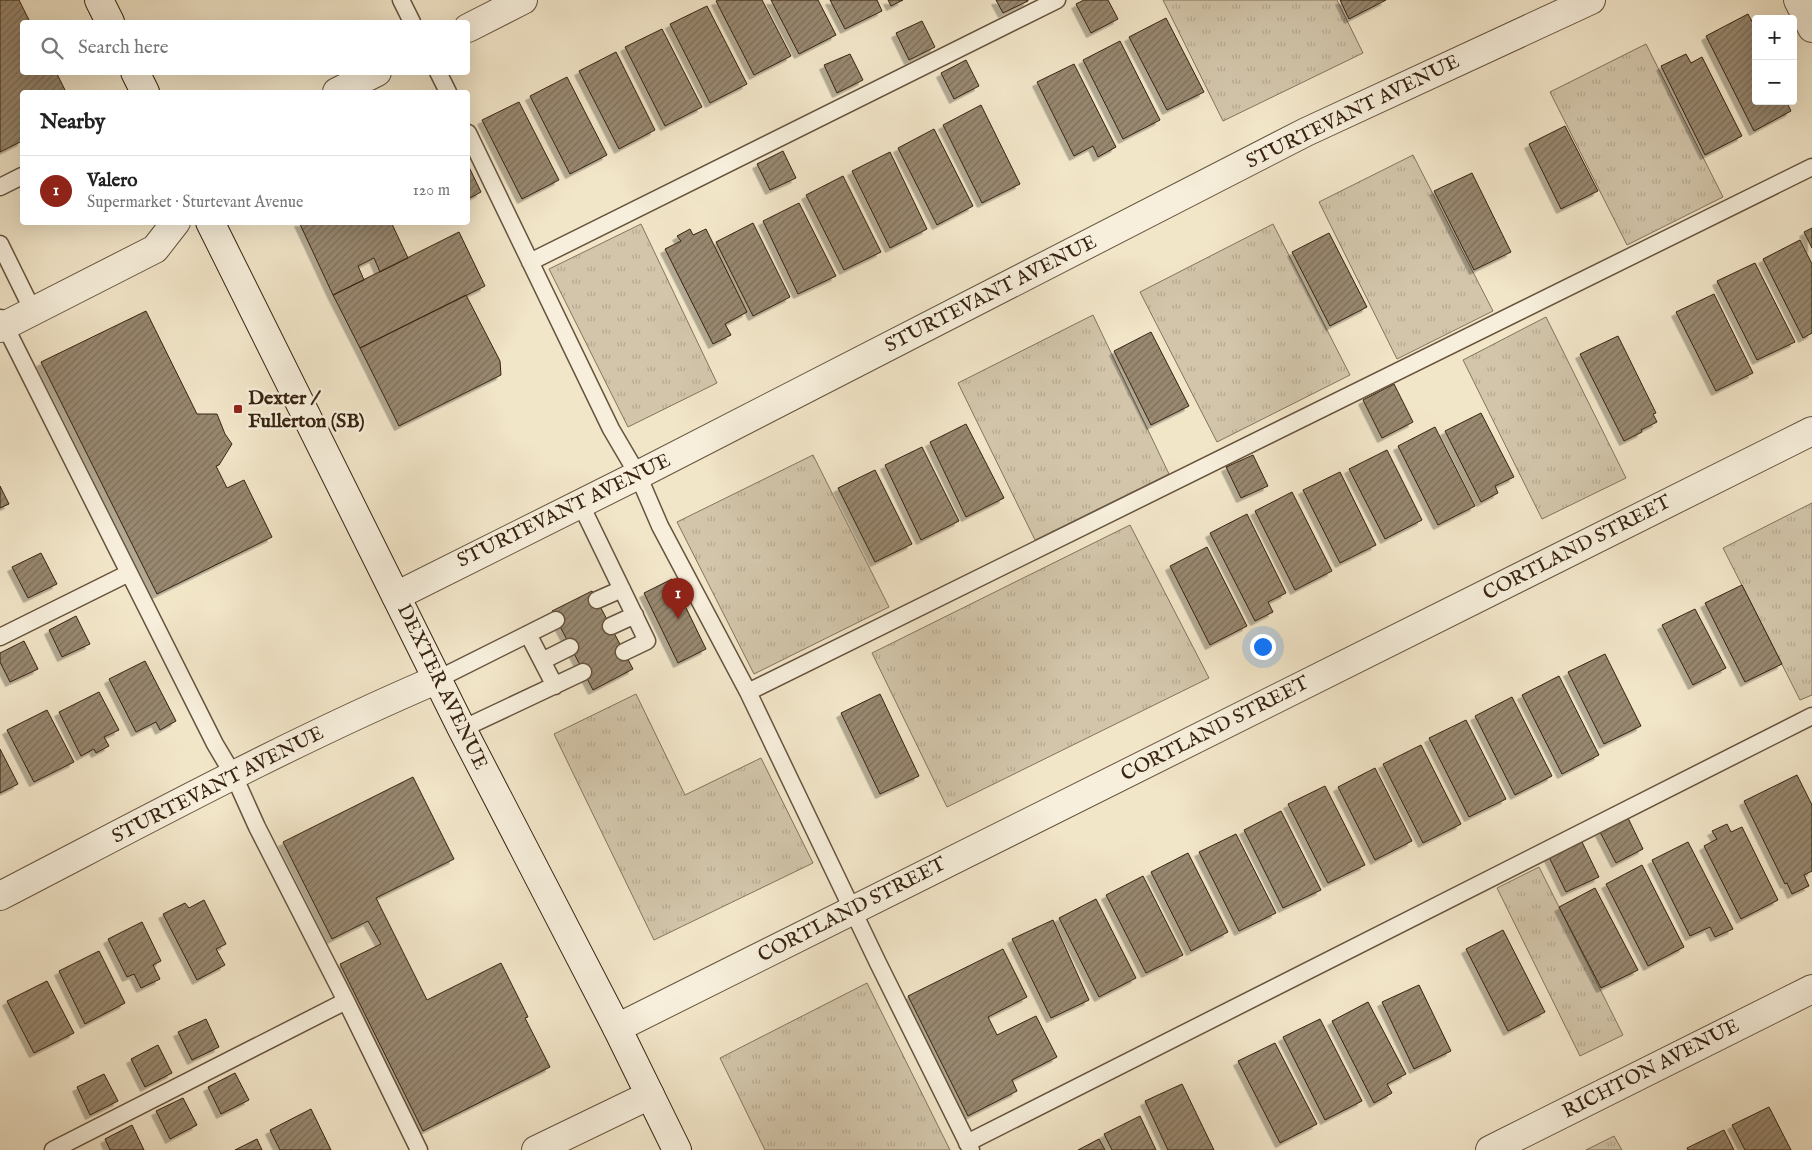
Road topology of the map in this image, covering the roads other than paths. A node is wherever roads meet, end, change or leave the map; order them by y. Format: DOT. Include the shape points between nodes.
graph roads {
  1 [pos="99,0"];
  2 [pos="401,0"];
  3 [pos="522,0"];
  4 [pos="1057,0"];
  5 [pos="1590,0"];
  6 [pos="1798,0"];
  7 [pos="109,20"];
  8 [pos="411,20"];
  9 [pos="470,27"];
  10 [pos="1812,28"];
  11 [pos="136,75"];
  12 [pos="371,75"];
  13 [pos="440,75"];
  14 [pos="144,90"];
  15 [pos="341,90"];
  16 [pos="447,90"];
  17 [pos="470,137"];
  18 [pos="1812,167"];
  19 [pos="20,177"];
  20 [pos="0,188"];
  21 [pos="174,225"];
  22 [pos="211,225"];
  23 [pos="0,244"];
  24 [pos="530,262"];
  25 [pos="33,311"];
  26 [pos="2,323"];
  27 [pos="1812,431"];
  28 [pos="638,475"];
  29 [pos="580,503"];
  30 [pos="129,572"];
  31 [pos="622,588"];
  32 [pos="396,596"];
  33 [pos="597,600"];
  34 [pos="635,615"];
  35 [pos="556,620"];
  36 [pos="611,626"];
  37 [pos="528,634"];
  38 [pos="0,637"];
  39 [pos="570,647"];
  40 [pos="624,652"];
  41 [pos="542,661"];
  42 [pos="583,672"];
  43 [pos="438,679"];
  44 [pos="555,686"];
  45 [pos="748,692"];
  46 [pos="1812,716"];
  47 [pos="462,729"];
  48 [pos="234,776"];
  49 [pos="0,896"];
  50 [pos="852,911"];
  51 [pos="1812,989"];
  52 [pos="346,1001"];
  53 [pos="617,1028"];
  54 [pos="650,1094"];
  55 [pos="969,1146"];
  56 [pos="53,1150"];
  57 [pos="419,1150"];
  58 [pos="536,1150"];
  59 [pos="677,1150"];
  60 [pos="1490,1150"];
  1 -- 7 [label="street"];
  2 -- 8 [label="lane"];
  3 -- 9 [label="street"];
  4 -- 24 [label="lane"];
  5 -- 28 [label="street, STURTEVANT AVENUE" via="1306,132"];
  6 -- 10 [label="street"];
  11 -- 14 [label="street"];
  12 -- 15 [label="street"];
  13 -- 16 [label="lane"];
  17 -- 24 [label="lane"];
  18 -- 45 [label="lane"];
  19 -- 20 [label="lane"];
  21 -- 25 [label="street" via="155,249"];
  22 -- 32 [label="street, DEXTER AVENUE"];
  23 -- 25 [label="lane"];
  24 -- 28 [label="lane"];
  25 -- 26 [label="street"];
  26 -- 30 [label="lane"];
  27 -- 50 [label="street, CORTLAND STREET"];
  28 -- 29 [label="street, STURTEVANT AVENUE"];
  28 -- 45 [label="lane" via="660,526"];
  29 -- 31 [label="lane"];
  29 -- 32 [label="street, STURTEVANT AVENUE"];
  30 -- 38 [label="lane"];
  30 -- 48 [label="lane"];
  31 -- 33 [label="lane"];
  31 -- 34 [label="lane"];
  32 -- 43 [label="street, DEXTER AVENUE"];
  34 -- 36 [label="lane"];
  34 -- 40 [label="lane" via="648,641"];
  35 -- 37 [label="lane"];
  37 -- 41 [label="lane"];
  37 -- 43 [label="lane"];
  39 -- 41 [label="lane"];
  41 -- 44 [label="lane"];
  42 -- 44 [label="lane"];
  43 -- 47 [label="street, DEXTER AVENUE"];
  43 -- 48 [label="street, STURTEVANT AVENUE"];
  44 -- 47 [label="lane"];
  45 -- 50 [label="lane"];
  46 -- 55 [label="lane"];
  47 -- 53 [label="street, DEXTER AVENUE"];
  48 -- 49 [label="street, STURTEVANT AVENUE"];
  48 -- 52 [label="lane" via="256,827"];
  50 -- 53 [label="street, CORTLAND STREET"];
  50 -- 55 [label="lane"];
  51 -- 60 [label="street, RICHTON AVENUE"];
  52 -- 56 [label="lane"];
  52 -- 57 [label="lane"];
  53 -- 54 [label="street, DEXTER AVENUE"];
  54 -- 58 [label="street"];
  54 -- 59 [label="street, DEXTER AVENUE"];
}
